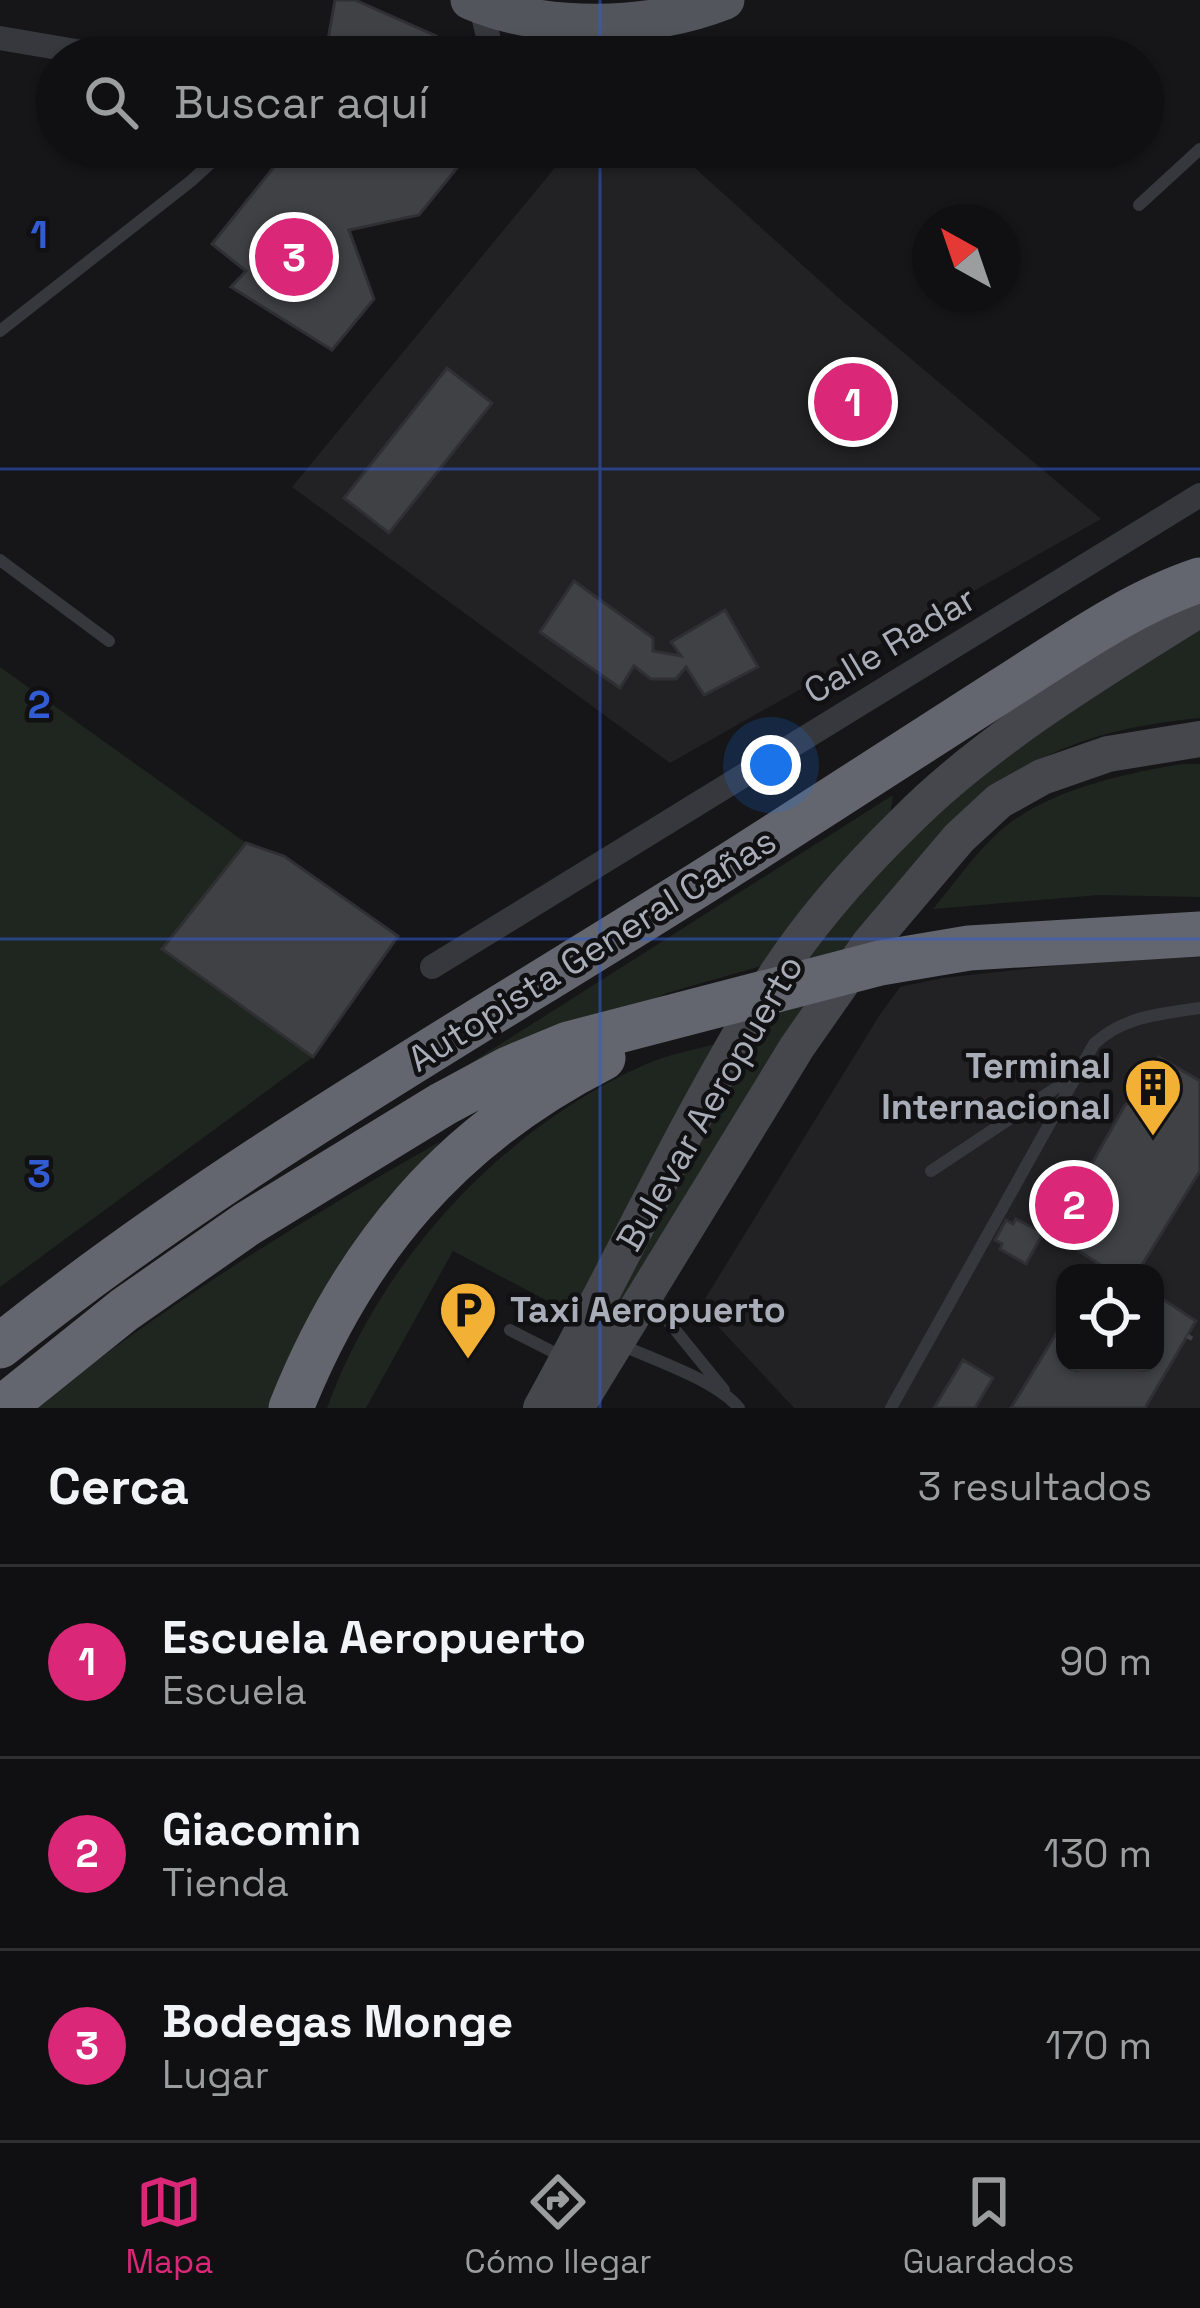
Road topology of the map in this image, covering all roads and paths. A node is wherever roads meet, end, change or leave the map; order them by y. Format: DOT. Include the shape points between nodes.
graph roads {
  1 [pos="725,0"];
  2 [pos="475,2"];
  3 [pos="588,22"];
  4 [pos="487,36"];
  5 [pos="572,36"];
  6 [pos="0,38"];
  7 [pos="36,44"];
  8 [pos="1200,149"];
  9 [pos="205,168"];
  10 [pos="1138,206"];
  11 [pos="0,331"];
  12 [pos="1200,494"];
  13 [pos="0,560"];
  14 [pos="1200,580"];
  15 [pos="1200,609"];
  16 [pos="109,641"];
  17 [pos="1200,739"];
  18 [pos="1200,934"];
  19 [pos="432,967"];
  20 [pos="1200,1008"];
  21 [pos="696,1011"];
  22 [pos="1077,1074"];
  23 [pos="931,1171"];
  24 [pos="648,1285"];
  25 [pos="510,1330"];
  26 [pos="1187,1336"];
  27 [pos="1200,1343"];
  28 [pos="0,1346"];
  29 [pos="580,1379"];
  30 [pos="736,1404"];
  31 [pos="896,1404"];
  32 [pos="2,1408"];
  33 [pos="291,1408"];
  1 -- 3 [label="main road" via="660,19"];
  2 -- 3 [label="main road"];
  2 -- 4 [label="street"];
  3 -- 5 [label="street"];
  6 -- 7 [label="street"];
  8 -- 10 [label="lane"];
  9 -- 11 [label="lane"];
  12 -- 19 [label="street, Calle Radar"];
  13 -- 16 [label="lane"];
  14 -- 28 [label="highway, Autopista General Cañas" via="1043,664 352,1098"];
  15 -- 29 [label="street, Bulevar Aeropuerto" via="966,769 854,877 771,982"];
  17 -- 24 [label="street, Bulevar Aeropuerto" via="1108,754 1042,777 999,801 959,838 797,1047"];
  18 -- 21 [label="highway, Autopista General Cañas" via="969,948"];
  20 -- 22 [label="lane" via="1112,1028"];
  21 -- 32 [label="highway, Autopista General Cañas" via="568,1044 443,1104 247,1224"];
  21 -- 33 [label="highway" via="551,1085 430,1182 353,1283"];
  22 -- 23 [label="lane"];
  22 -- 31 [label="lane"];
  24 -- 29 [label="street, Bulevar Aeropuerto"];
  24 -- 30 [label="lane"];
  25 -- 29 [label="lane"];
  26 -- 27 [label="path"];
  29 -- 30 [label="lane"];
}
